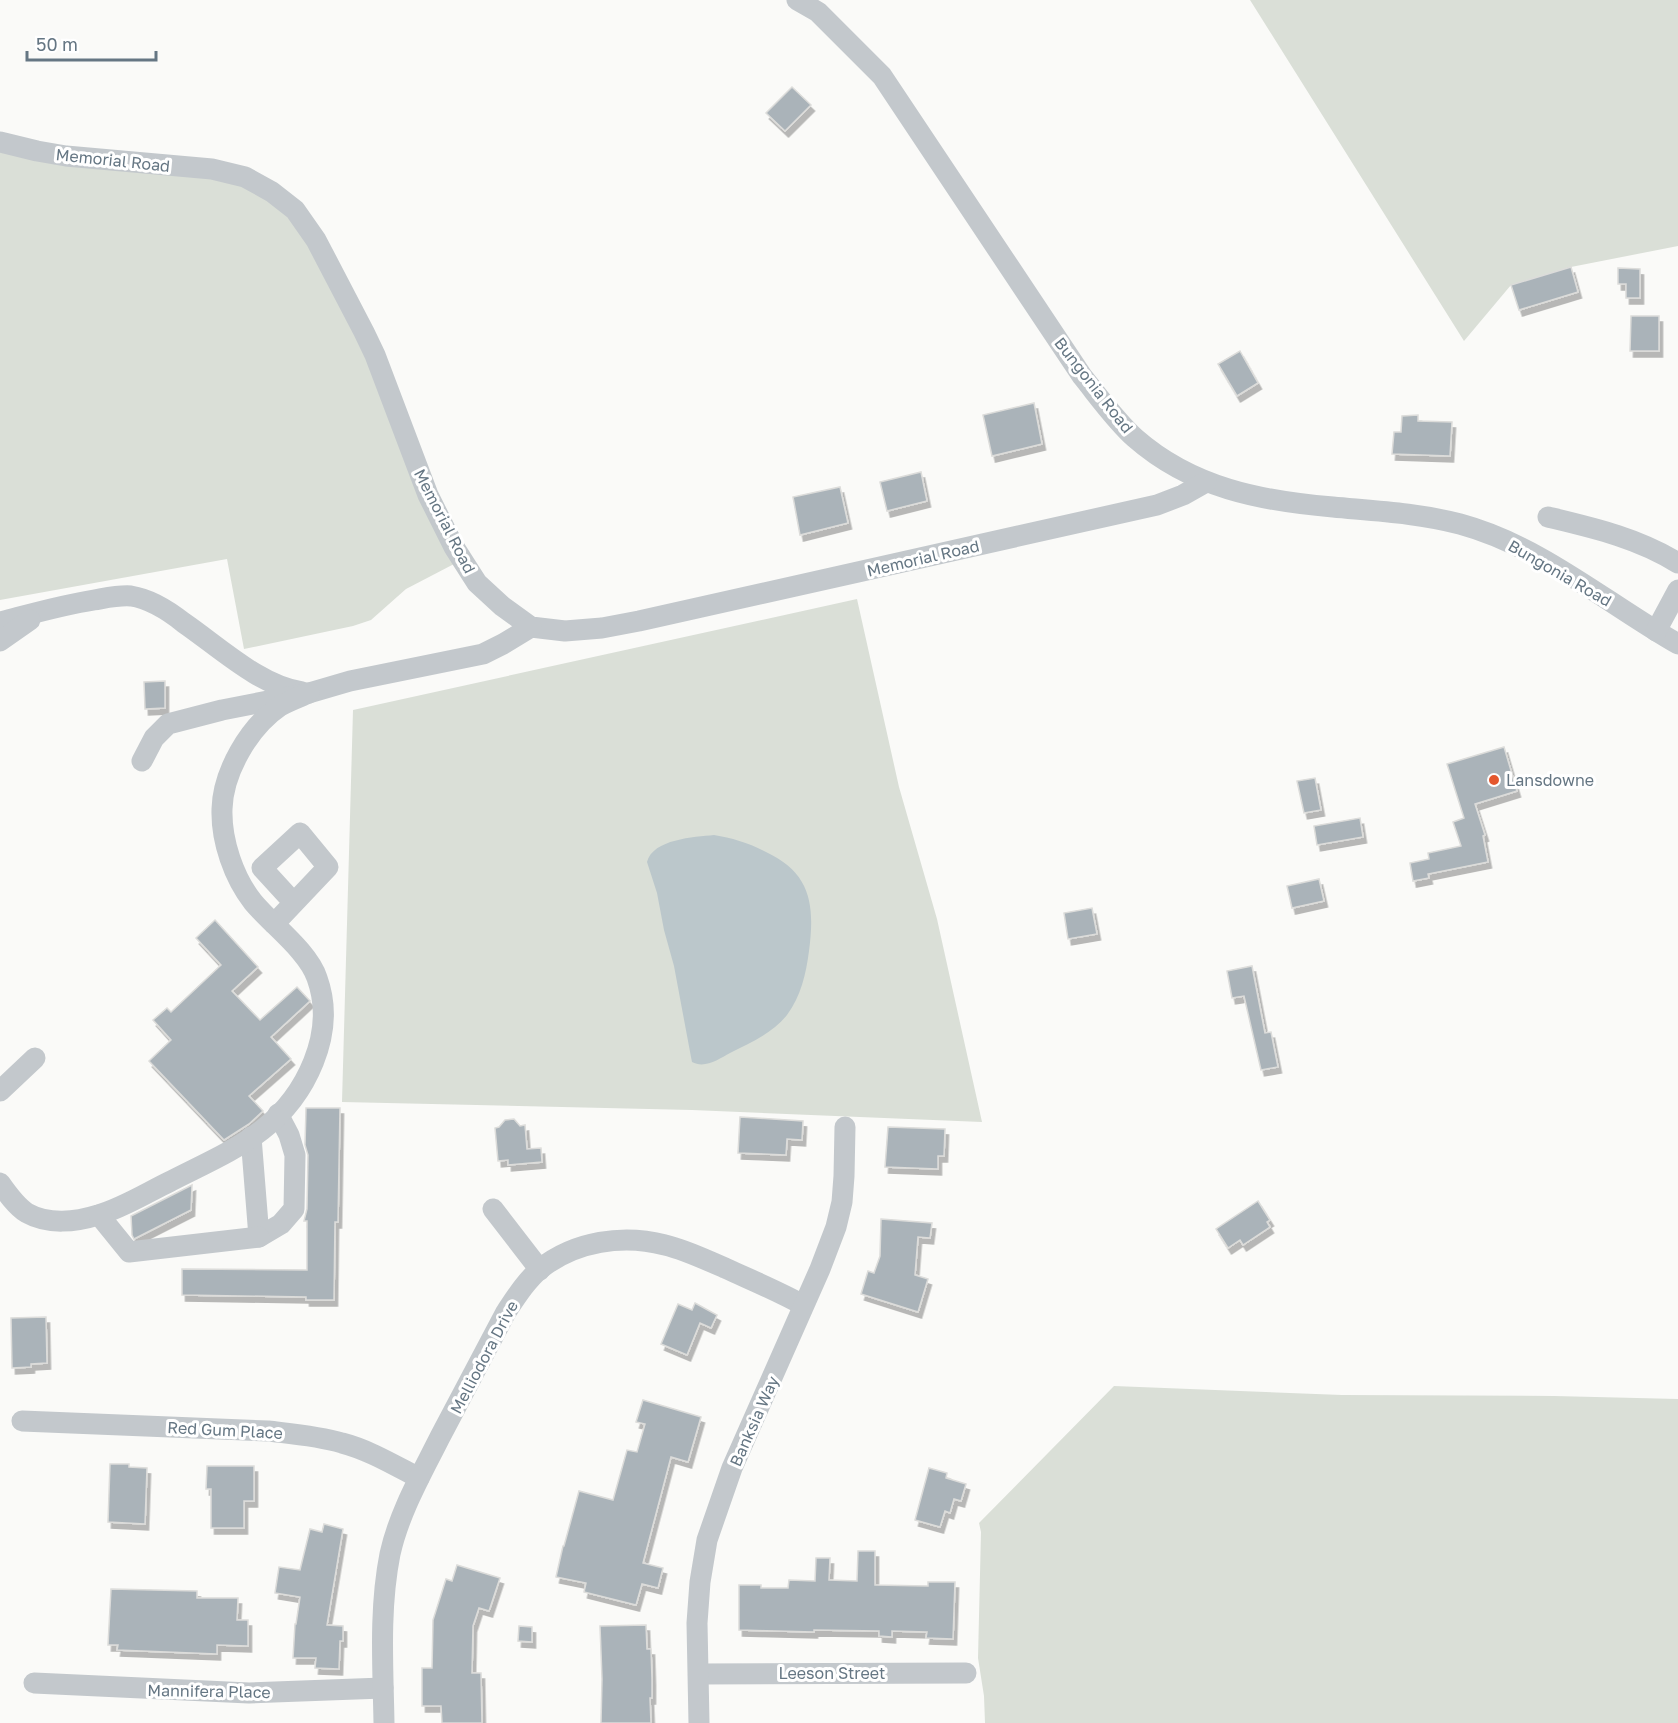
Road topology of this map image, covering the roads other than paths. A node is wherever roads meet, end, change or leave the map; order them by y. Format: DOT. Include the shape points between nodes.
graph roads {
  1 [pos="796,0"];
  2 [pos="0,142"];
  3 [pos="1206,482"];
  4 [pos="1548,517"];
  5 [pos="1678,563"];
  6 [pos="1678,590"];
  7 [pos="43,611"];
  8 [pos="0,622"];
  9 [pos="531,627"];
  10 [pos="1656,631"];
  11 [pos="0,641"];
  12 [pos="1678,644"];
  13 [pos="309,693"];
  14 [pos="142,761"];
  15 [pos="294,903"];
  16 [pos="274,924"];
  17 [pos="35,1058"];
  18 [pos="0,1091"];
  19 [pos="278,1114"];
  20 [pos="845,1127"];
  21 [pos="251,1137"];
  22 [pos="0,1183"];
  23 [pos="493,1209"];
  24 [pos="99,1215"];
  25 [pos="259,1237"];
  26 [pos="540,1270"];
  27 [pos="804,1305"];
  28 [pos="22,1421"];
  29 [pos="419,1478"];
  30 [pos="966,1673"];
  31 [pos="699,1674"];
  32 [pos="34,1683"];
  33 [pos="383,1688"];
  34 [pos="384,1723"];
  35 [pos="699,1723"];
  1 -- 3 [label="street, Bungonia Road" via="818,12 882,76 1082,376 1108,408 1134,437 1164,460"];
  2 -- 9 [label="street, Memorial Road" via="66,156 212,169 245,177 295,210 316,240 364,332 428,495 454,547 477,583"];
  3 -- 9 [label="street, Memorial Road" via="1157,505 651,619 565,631"];
  3 -- 10 [label="street, Bungonia Road" via="1282,502 1397,512 1461,524 1516,544"];
  4 -- 5 [label="street" via="1614,533"];
  6 -- 10 [label="street"];
  7 -- 8 [label="street"];
  7 -- 11 [label="street"];
  7 -- 13 [label="street" via="108,597 130,596 154,603 264,679"];
  9 -- 13 [label="street" via="483,654"];
  10 -- 12 [label="street, Bungonia Road"];
  13 -- 14 [label="street" via="168,724 154,738"];
  13 -- 16 [label="street" via="280,707 242,746 224,795 224,831 238,880"];
  15 -- 16 [label="street"];
  16 -- 19 [label="street" via="306,957 317,976 323,1016 322,1038 314,1062 293,1099"];
  17 -- 18 [label="street"];
  19 -- 21 [label="street"];
  19 -- 25 [label="street" via="295,1155 294,1209 281,1224"];
  20 -- 27 [label="street, Banksia Way" via="840,1210"];
  21 -- 24 [label="street"];
  21 -- 25 [label="street"];
  22 -- 24 [label="street" via="27,1212 44,1219 83,1220"];
  23 -- 26 [label="street"];
  24 -- 25 [label="street" via="129,1252"];
  26 -- 27 [label="street, Melliodora Drive" via="580,1247 612,1240 639,1240 667,1245"];
  26 -- 29 [label="street, Melliodora Drive" via="522,1287 506,1312"];
  27 -- 31 [label="street, Banksia Way" via="732,1468 707,1540 699,1582"];
  28 -- 29 [label="street, Red Gum Place" via="308,1435 344,1443"];
  29 -- 33 [label="street, Melliodora Drive" via="400,1521 389,1562"];
  30 -- 31 [label="street, Leeson Street"];
  31 -- 35 [label="street, Banksia Way"];
  32 -- 33 [label="street, Mannifera Place" via="249,1693"];
  33 -- 34 [label="street, Melliodora Drive"];
}
